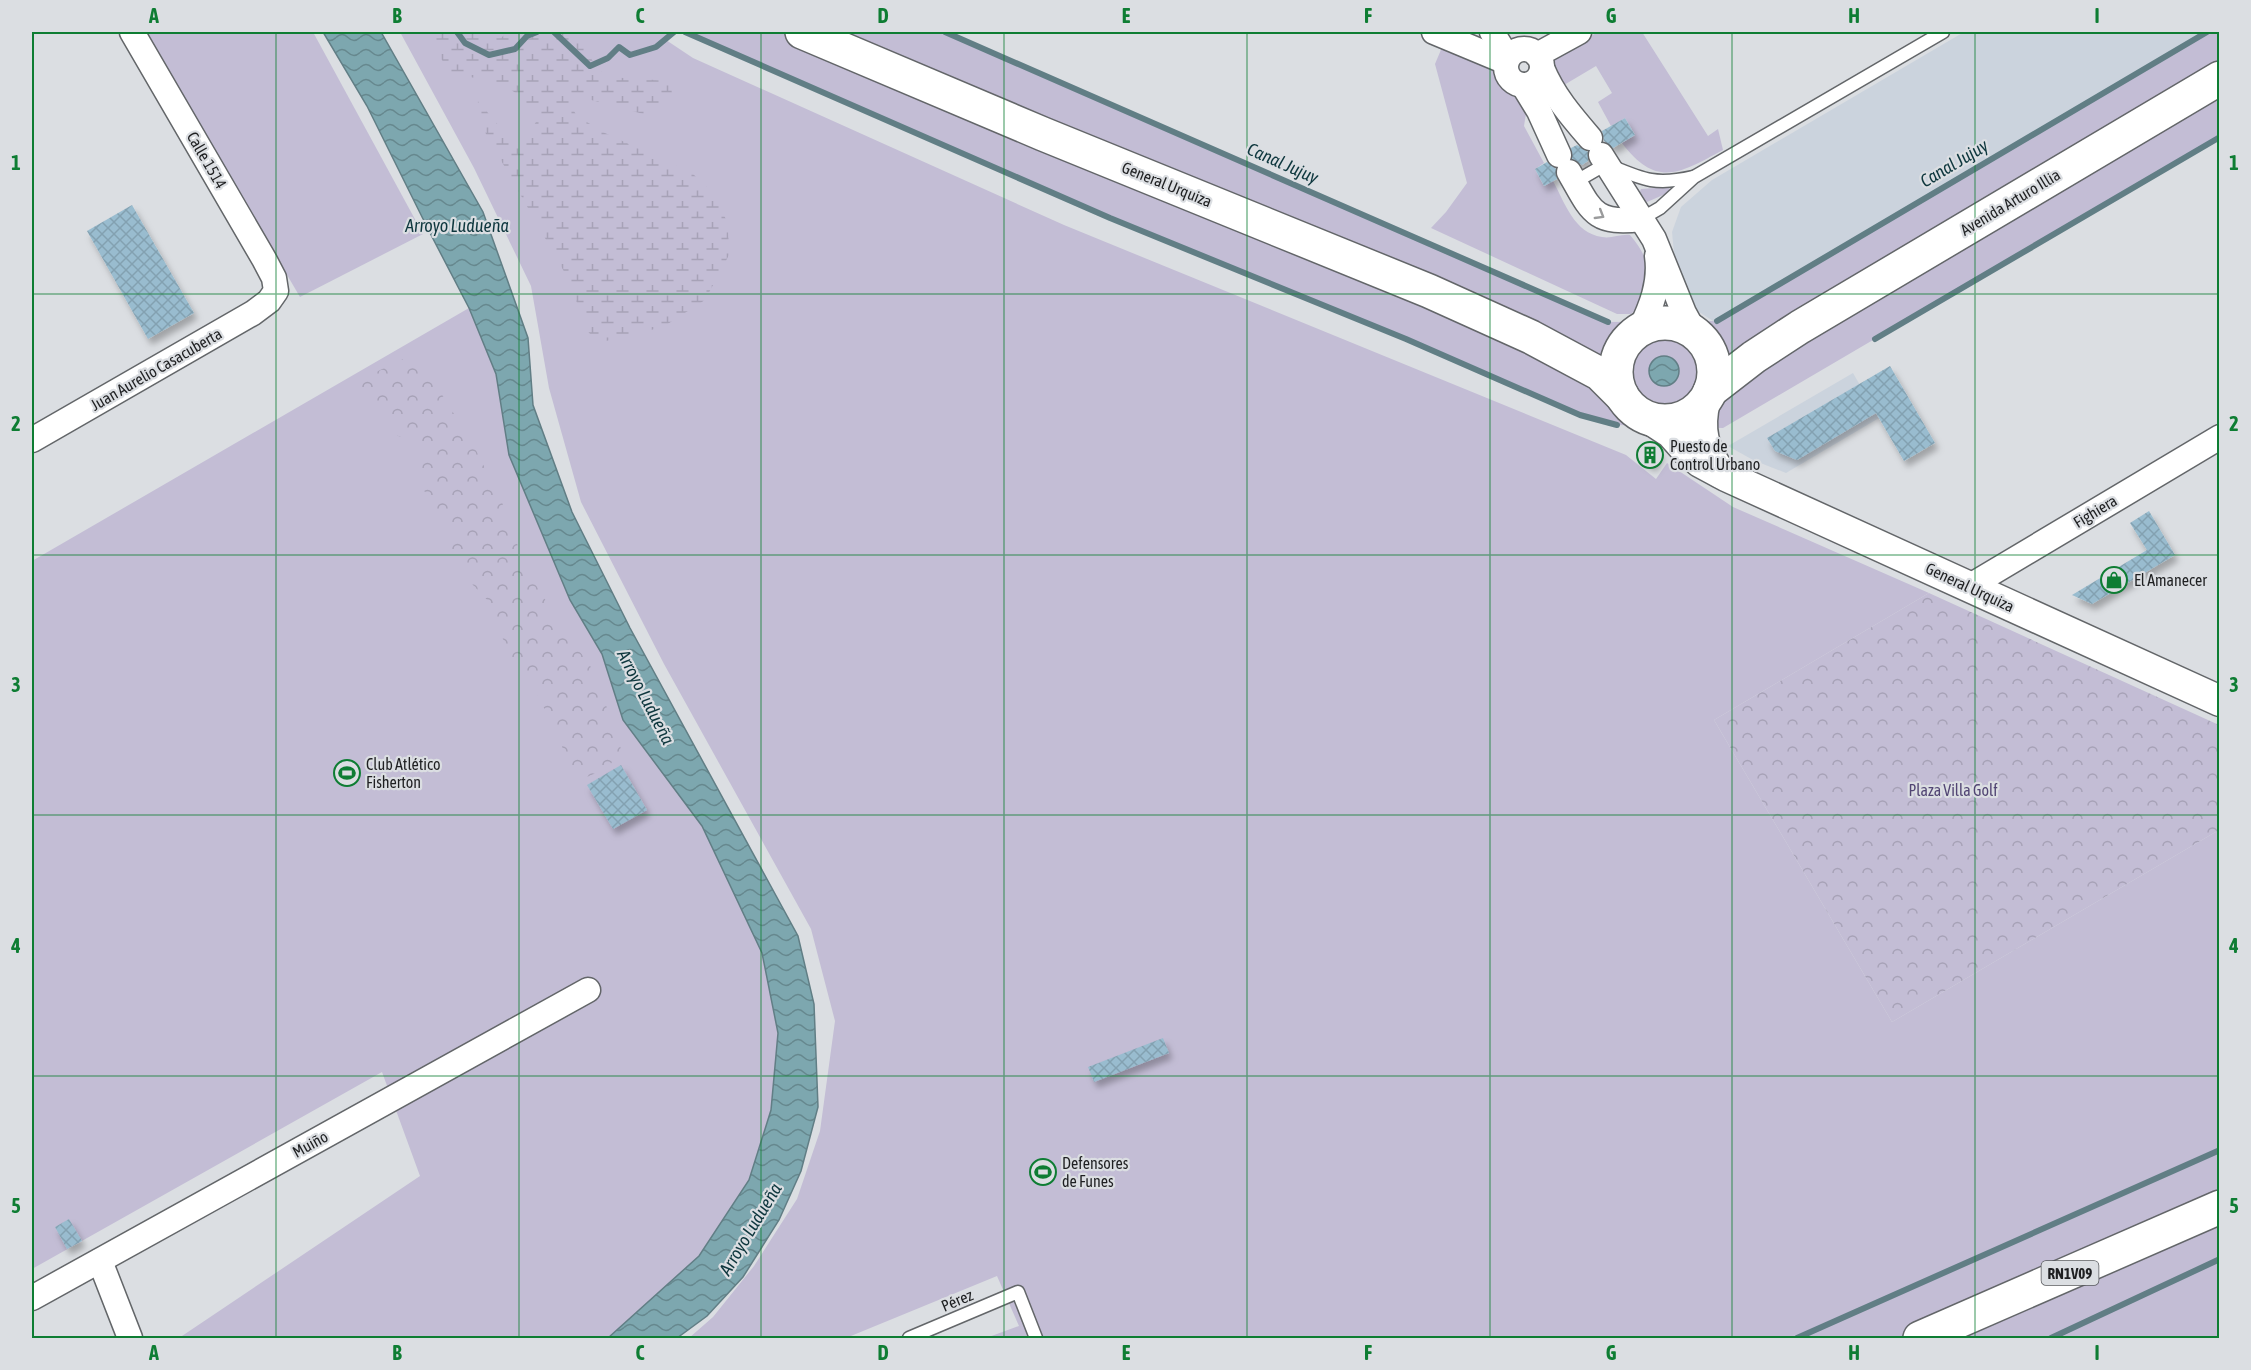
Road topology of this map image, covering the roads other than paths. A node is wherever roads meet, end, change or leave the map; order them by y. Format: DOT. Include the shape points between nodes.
graph roads {
  1 [pos="132,32"];
  2 [pos="802,32"];
  3 [pos="1434,32"];
  4 [pos="1492,32"];
  5 [pos="1579,32"];
  6 [pos="1943,32"];
  7 [pos="1522,54"];
  8 [pos="2220,78"];
  9 [pos="1572,117"];
  10 [pos="1547,131"];
  11 [pos="1599,152"];
  12 [pos="1568,170"];
  13 [pos="1694,177"];
  14 [pos="1648,229"];
  15 [pos="276,291"];
  16 [pos="1800,327"];
  17 [pos="1634,335"];
  18 [pos="1699,336"];
  19 [pos="1532,337"];
  20 [pos="1708,396"];
  21 [pos="1634,406"];
  22 [pos="2220,437"];
  23 [pos="32,440"];
  24 [pos="1721,473"];
  25 [pos="1970,586"];
  26 [pos="2220,701"];
  27 [pos="588,990"];
  28 [pos="2220,1206"];
  29 [pos="100,1260"];
  30 [pos="32,1298"];
  31 [pos="130,1338"];
  32 [pos="909,1338"];
  33 [pos="1036,1338"];
  34 [pos="1920,1338"];
  1 -- 15 [label="street, Calle 1514" via="264,259"];
  2 -- 19 [label="main road, General Urquiza"];
  3 -- 7 [label="street"];
  4 -- 7 [label="street"];
  5 -- 7 [label="street"];
  6 -- 13 [label="lane"];
  7 -- 9 [label="street"];
  7 -- 10 [label="street" via="1507,72 1513,81 1524,84"];
  8 -- 16 [label="main road, Avenida Arturo Illia"];
  9 -- 10 [label="street"];
  9 -- 11 [label="street"];
  10 -- 12 [label="street"];
  11 -- 12 [label="lane"];
  11 -- 13 [label="lane" via="1651,181"];
  11 -- 14 [label="street"];
  12 -- 14 [label="street, one-way" via="1589,208 1599,216"];
  13 -- 14 [label="lane" via="1666,203"];
  14 -- 17 [label="street" via="1658,262 1656,286 1650,309"];
  14 -- 18 [label="street" via="1684,313"];
  15 -- 23 [label="street, Juan Aurelio Casacuberta" via="254,313"];
  16 -- 18 [label="main road, Avenida Arturo Illia" via="1746,345 1725,346"];
  16 -- 20 [label="main road, Avenida Arturo Illia" via="1754,357"];
  17 -- 18 [label="main road" via="1653,324 1668,323 1683,326"];
  17 -- 19 [label="main road, General Urquiza" via="1606,344 1581,345"];
  17 -- 21 [label="main road" via="1620,352 1616,367 1617,382"];
  18 -- 20 [label="main road" via="1714,365"];
  19 -- 21 [label="main road, General Urquiza" via="1600,374"];
  20 -- 21 [label="main road" via="1692,412 1677,419 1662,421"];
  20 -- 24 [label="street" via="1702,416 1703,439"];
  21 -- 24 [label="street, General Urquiza" via="1671,433 1700,462"];
  22 -- 25 [label="street, Fighiera"];
  24 -- 25 [label="street, General Urquiza"];
  25 -- 26 [label="street, General Urquiza"];
  27 -- 29 [label="street, Muiño"];
  28 -- 34 [label="main road, RN1V09"];
  29 -- 30 [label="street, Muiño"];
  29 -- 31 [label="street"];
  32 -- 33 [label="lane, Pérez" via="1018,1292"];
}
